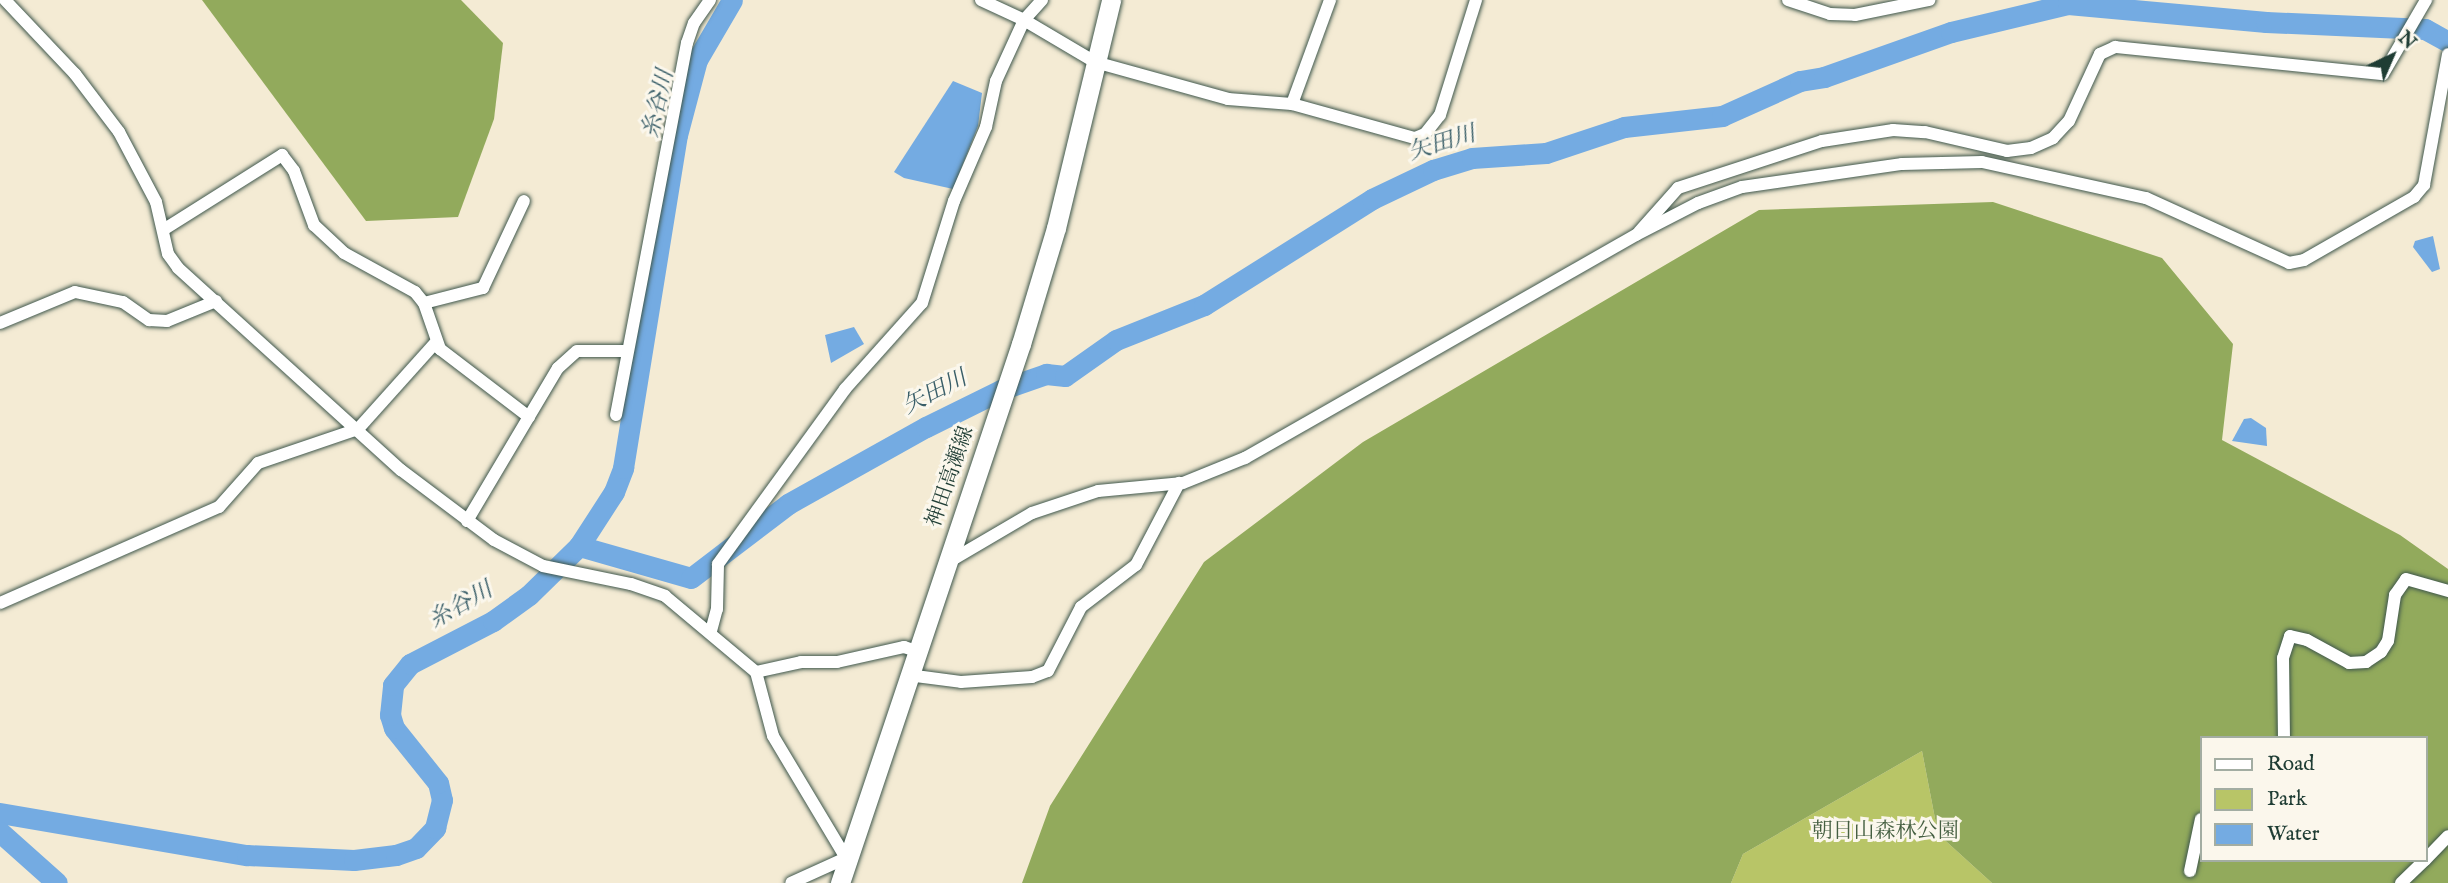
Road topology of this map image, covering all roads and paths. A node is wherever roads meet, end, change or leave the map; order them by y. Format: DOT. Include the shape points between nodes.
graph roads {
  1 [pos="5,0"];
  2 [pos="710,0"];
  3 [pos="981,0"];
  4 [pos="1042,0"];
  5 [pos="1111,0"];
  6 [pos="1330,0"];
  7 [pos="1476,0"];
  8 [pos="1788,0"];
  9 [pos="1929,0"];
  10 [pos="2426,0"];
  11 [pos="1024,20"];
  12 [pos="2448,54"];
  13 [pos="1095,62"];
  14 [pos="1292,104"];
  15 [pos="524,201"];
  16 [pos="163,230"];
  17 [pos="1636,235"];
  18 [pos="216,302"];
  19 [pos="424,303"];
  20 [pos="0,323"];
  21 [pos="436,342"];
  22 [pos="626,351"];
  23 [pos="616,415"];
  24 [pos="529,417"];
  25 [pos="358,429"];
  26 [pos="1178,483"];
  27 [pos="467,521"];
  28 [pos="945,564"];
  29 [pos="2448,591"];
  30 [pos="0,603"];
  31 [pos="711,631"];
  32 [pos="916,651"];
  33 [pos="756,672"];
  34 [pos="908,675"];
  35 [pos="2284,736"];
  36 [pos="2200,824"];
  37 [pos="2448,836"];
  38 [pos="846,858"];
  39 [pos="2427,858"];
  40 [pos="2423,862"];
  41 [pos="2190,871"];
  42 [pos="790,883"];
  43 [pos="840,883"];
  44 [pos="2401,883"];
  1 -- 16 [label="street" via="75,74 119,132 156,202"];
  2 -- 22 [label="street" via="687,43"];
  3 -- 11 [label="street"];
  4 -- 11 [label="street"];
  5 -- 13 [label="main road, 神田高瀬線"];
  6 -- 14 [label="street"];
  7 -- 14 [label="street" via="1440,115 1425,134 1415,138"];
  8 -- 9 [label="street" via="1807,9 1856,15"];
  10 -- 17 [label="street" via="2383,74 2115,47 2100,54 2069,121 2053,138 2031,148 2007,151 1925,132 1893,130 1822,141 1678,188"];
  11 -- 13 [label="street"];
  11 -- 31 [label="street" via="996,81 986,127 954,201 922,303 845,388 718,564 717,609"];
  12 -- 17 [label="street" via="2424,185 2413,197 2304,260 2289,263 2146,198 1982,162 1902,164 1742,187 1698,203"];
  13 -- 14 [label="street" via="1228,99"];
  13 -- 28 [label="main road, 神田高瀬線" via="1056,228"];
  15 -- 19 [label="street" via="483,288"];
  16 -- 18 [label="street" via="168,254 178,268"];
  16 -- 19 [label="street" via="282,155 294,171 314,225 344,253 415,292"];
  17 -- 26 [label="street" via="1245,458"];
  18 -- 20 [label="street" via="167,321 149,320 123,302 75,292"];
  18 -- 25 [label="street"];
  19 -- 21 [label="street"];
  21 -- 24 [label="street"];
  21 -- 25 [label="street"];
  22 -- 23 [label="street"];
  22 -- 24 [label="street" via="577,351 558,368"];
  24 -- 27 [label="street"];
  25 -- 27 [label="street"];
  25 -- 30 [label="street" via="258,463 219,507"];
  26 -- 28 [label="street" via="1098,491 1045,509"];
  26 -- 34 [label="street" via="1136,565 1081,607 1048,671 1032,677 961,682"];
  27 -- 31 [label="street" via="543,566 654,591"];
  28 -- 32 [label="main road, 神田高瀬線"];
  29 -- 35 [label="street" via="2406,579 2395,595 2388,641 2366,662 2349,663 2308,640 2290,636 2283,658"];
  31 -- 33 [label="street"];
  32 -- 33 [label="street" via="904,647 838,662 801,662"];
  32 -- 34 [label="main road, 神田高瀬線"];
  33 -- 38 [label="street" via="776,743"];
  34 -- 38 [label="main road, 神田高瀬線"];
  36 -- 41 [label="street"];
  37 -- 39 [label="street"];
  38 -- 42 [label="street"];
  38 -- 43 [label="main road, 神田高瀬線"];
  40 -- 44 [label="street"];
}
